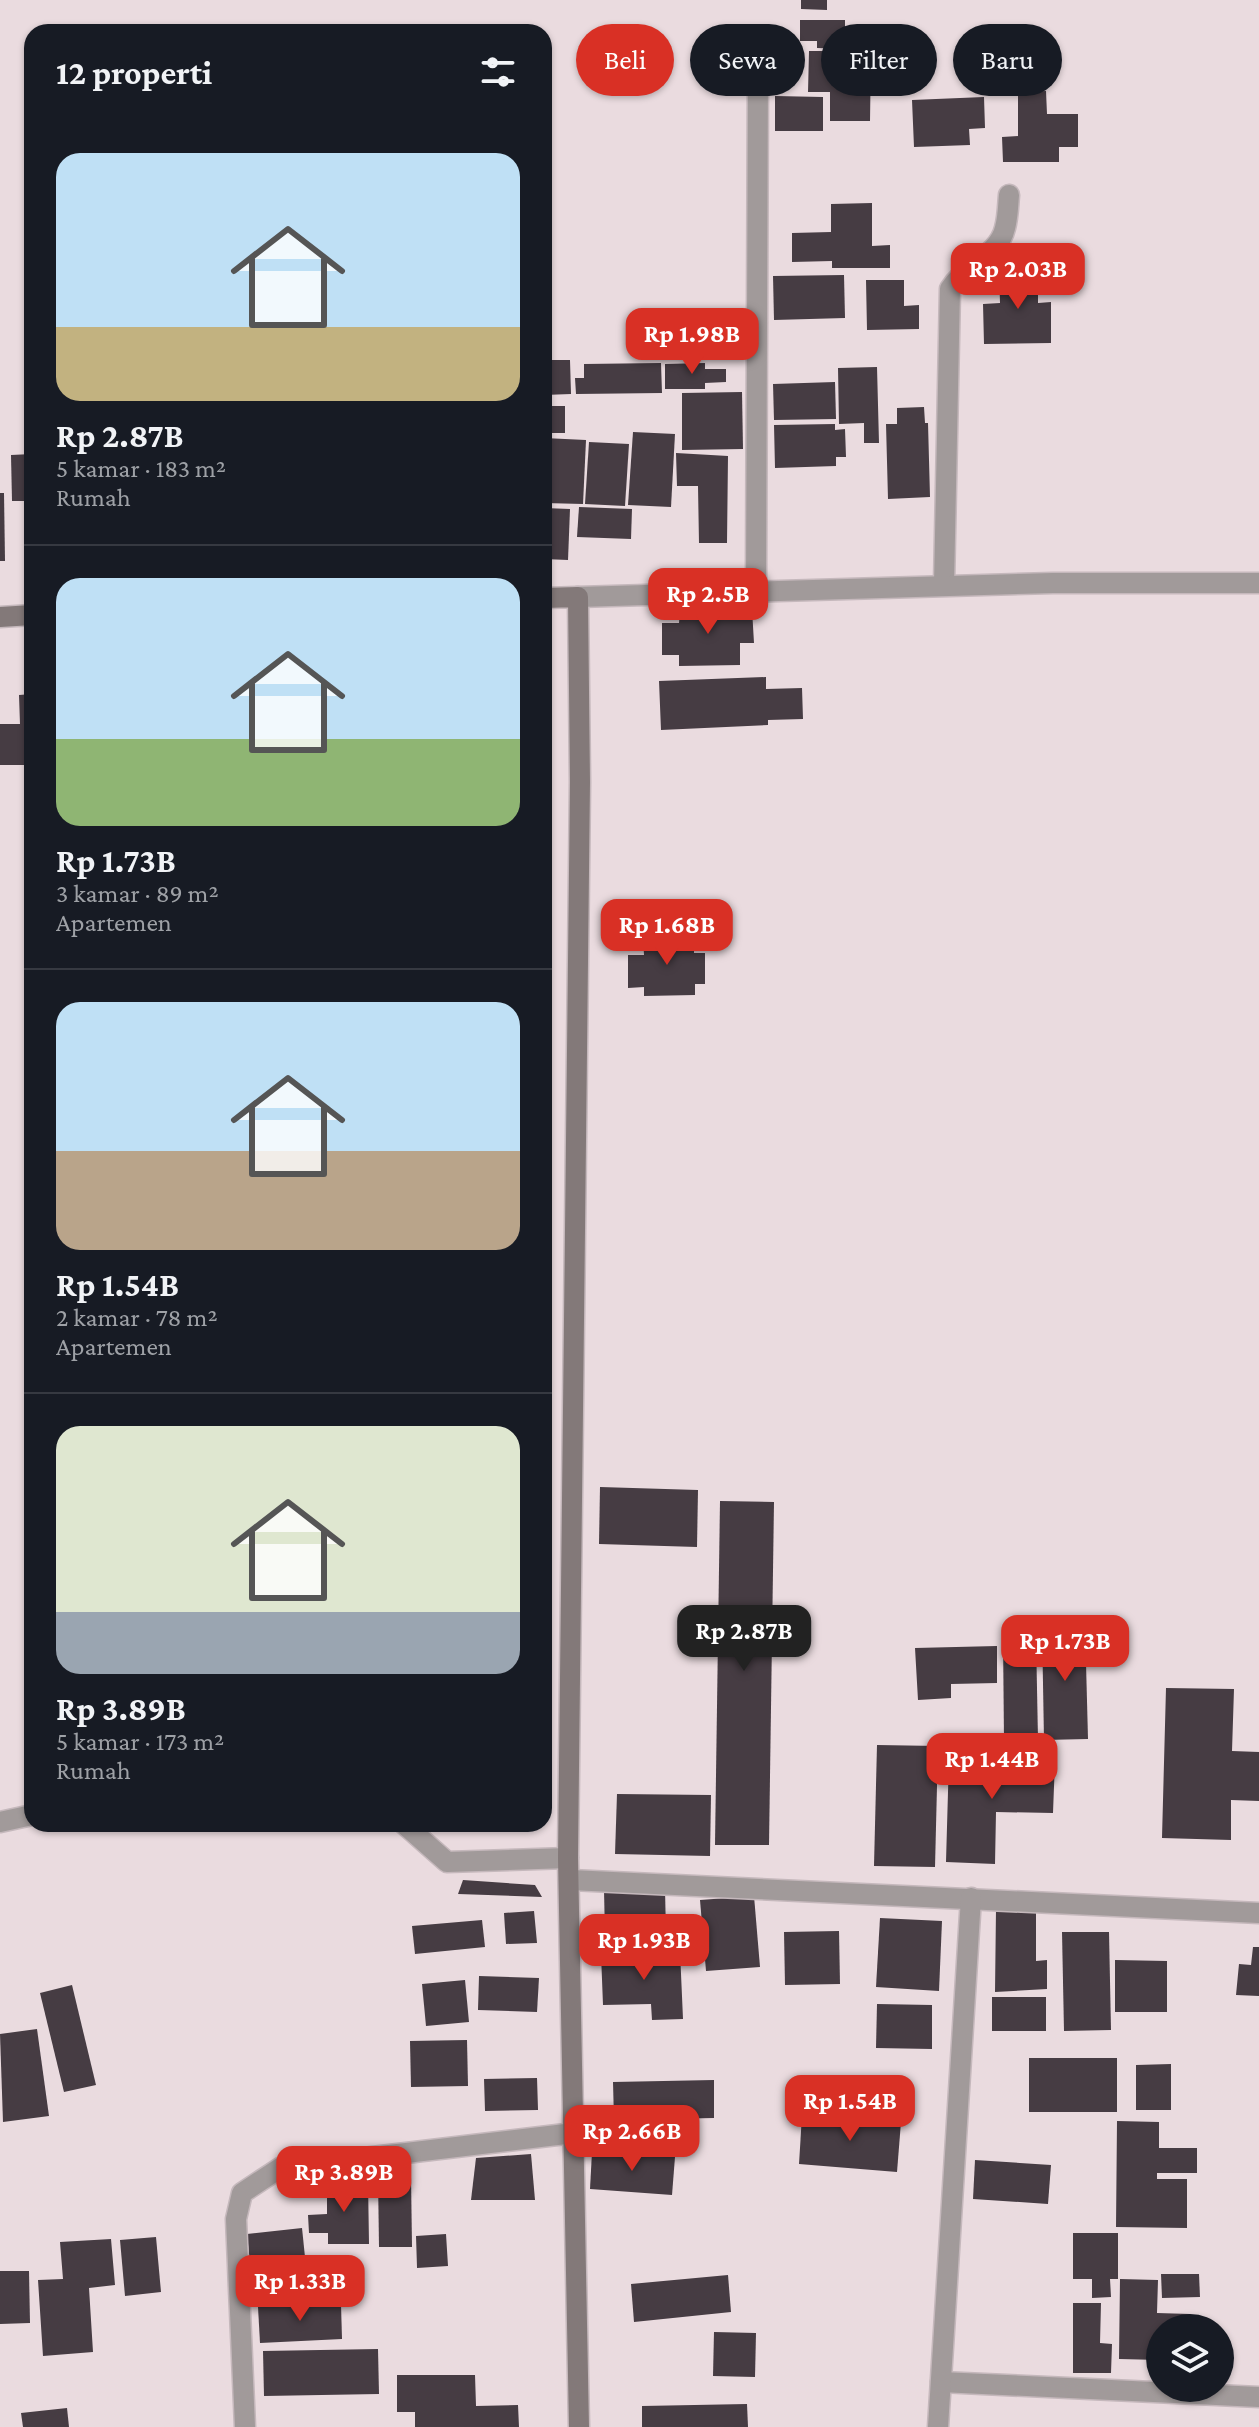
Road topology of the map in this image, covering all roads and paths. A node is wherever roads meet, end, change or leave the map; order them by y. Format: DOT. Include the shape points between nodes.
graph roads {
  1 [pos="758,96"];
  2 [pos="1009,195"];
  3 [pos="1259,583"];
  4 [pos="944,585"];
  5 [pos="756,589"];
  6 [pos="578,597"];
  7 [pos="552,598"];
  8 [pos="24,616"];
  9 [pos="0,617"];
  10 [pos="24,1817"];
  11 [pos="0,1822"];
  12 [pos="413,1832"];
  13 [pos="568,1858"];
  14 [pos="571,1880"];
  15 [pos="971,1898"];
  16 [pos="1259,1913"];
  17 [pos="574,2133"];
  18 [pos="941,2382"];
  19 [pos="1259,2397"];
  20 [pos="245,2427"];
  21 [pos="579,2427"];
  22 [pos="938,2427"];
  1 -- 5 [label="street"];
  2 -- 4 [label="street" via="999,242 950,289"];
  3 -- 4 [label="street"];
  4 -- 5 [label="street"];
  5 -- 6 [label="street"];
  6 -- 7 [label="street"];
  6 -- 13 [label="street"];
  8 -- 9 [label="street"];
  10 -- 11 [label="street"];
  12 -- 13 [label="street" via="447,1862"];
  13 -- 14 [label="street"];
  14 -- 15 [label="street"];
  14 -- 17 [label="street"];
  15 -- 16 [label="street"];
  15 -- 18 [label="street"];
  17 -- 20 [label="street" via="280,2168 242,2193 236,2219"];
  17 -- 21 [label="street"];
  18 -- 19 [label="street"];
  18 -- 22 [label="street"];
}
